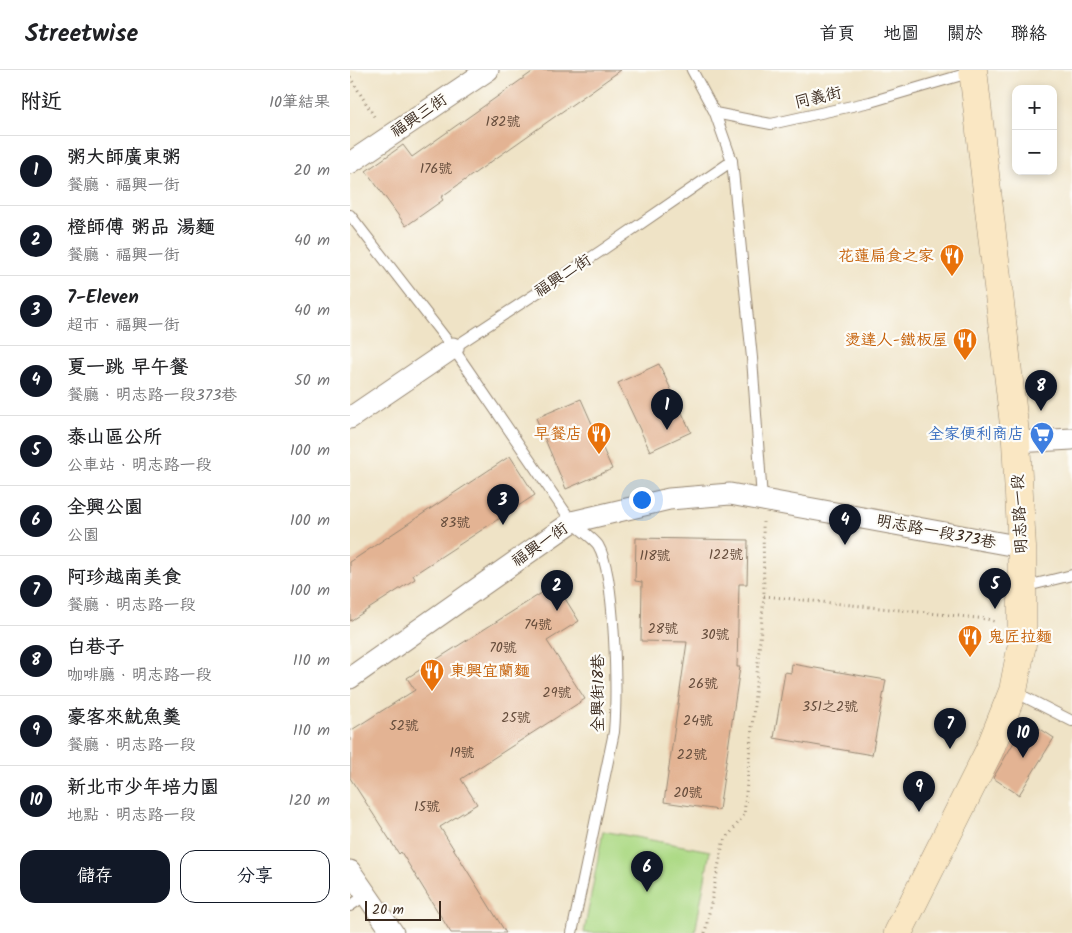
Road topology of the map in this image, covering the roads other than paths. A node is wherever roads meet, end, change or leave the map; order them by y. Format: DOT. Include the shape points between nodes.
graph roads {
  1 [pos="488,70"];
  2 [pos="692,70"];
  3 [pos="973,71"];
  4 [pos="715,113"];
  5 [pos="732,161"];
  6 [pos="350,163"];
  7 [pos="350,215"];
  8 [pos="453,348"];
  9 [pos="350,418"];
  10 [pos="1072,439"];
  11 [pos="1016,442"];
  12 [pos="762,499"];
  13 [pos="572,522"];
  14 [pos="1022,548"];
  15 [pos="1072,576"];
  16 [pos="1022,587"];
  17 [pos="350,678"];
  18 [pos="1013,691"];
  19 [pos="1072,721"];
  20 [pos="350,872"];
  21 [pos="358,900"];
  22 [pos="393,933"];
  23 [pos="572,933"];
  24 [pos="898,933"];
  1 -- 6 [label="street, 福興三街"];
  2 -- 4 [label="lane"];
  3 -- 4 [label="lane, 同義街" via="870,102 771,124"];
  3 -- 11 [label="main road, 明志路一段"];
  4 -- 5 [label="lane"];
  5 -- 8 [label="lane, 福興二街"];
  5 -- 12 [label="lane" via="752,358"];
  7 -- 8 [label="lane, 全興街18巷"];
  8 -- 9 [label="street, 福興二街"];
  8 -- 13 [label="lane, 全興街18巷"];
  10 -- 11 [label="street"];
  11 -- 14 [label="main road, 明志路一段"];
  12 -- 13 [label="street, 福興一街" via="730,494 669,500"];
  12 -- 14 [label="street, 明志路一段373巷"];
  13 -- 17 [label="street, 福興一街"];
  13 -- 23 [label="lane, 全興街18巷" via="597,545 608,574 616,704 609,759"];
  14 -- 16 [label="main road, 明志路一段"];
  15 -- 16 [label="lane"];
  16 -- 18 [label="main road, 明志路一段" via="1022,644"];
  18 -- 19 [label="lane"];
  18 -- 24 [label="main road, 明志路一段" via="989,751"];
  20 -- 21 [label="street"];
  21 -- 22 [label="street"];
}
